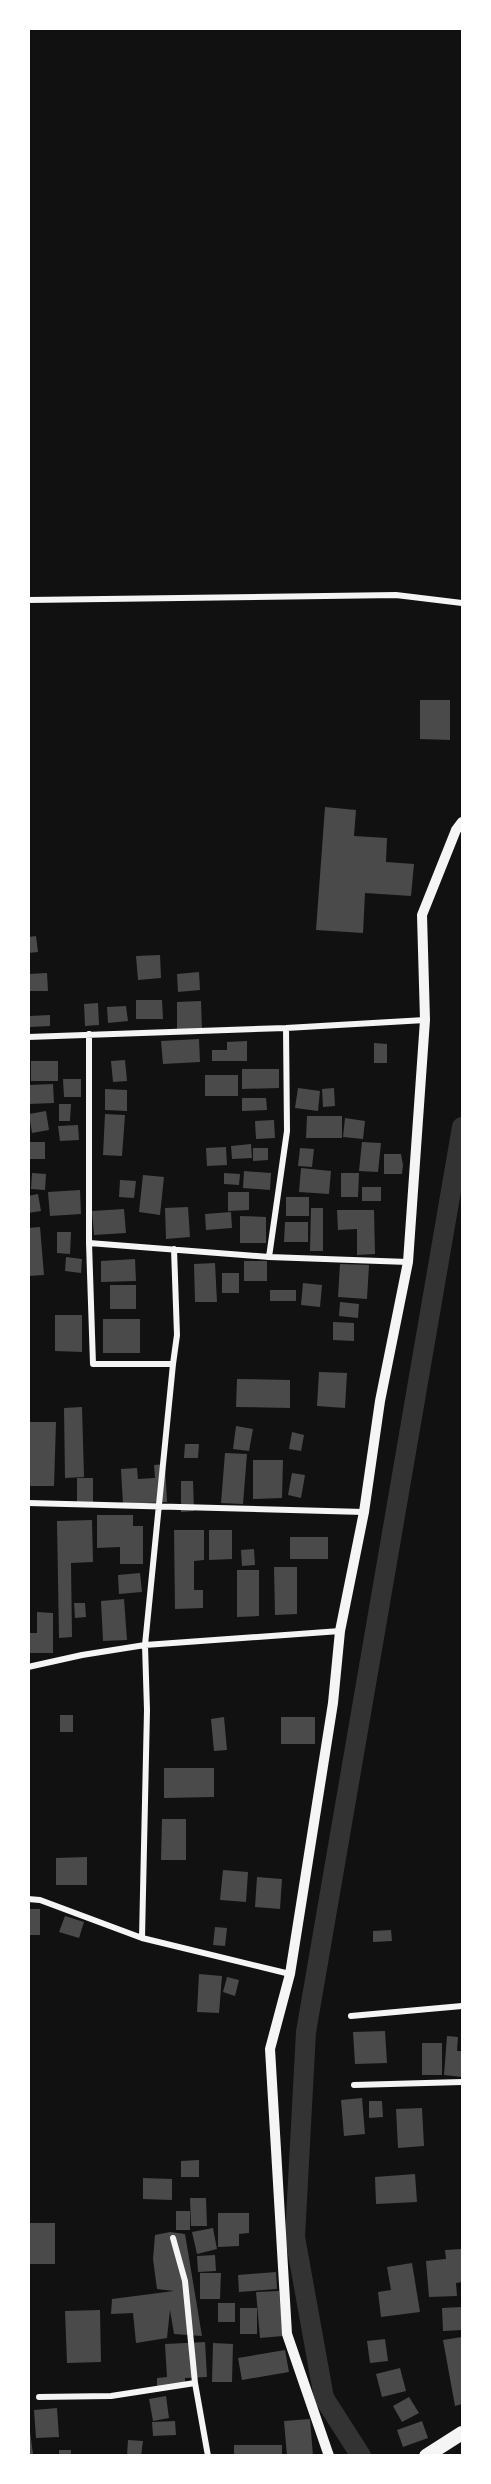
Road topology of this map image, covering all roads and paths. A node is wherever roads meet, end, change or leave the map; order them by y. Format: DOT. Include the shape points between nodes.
graph roads {
  1 [pos="28,600"];
  2 [pos="462,603"];
  3 [pos="462,822"];
  4 [pos="425,1020"];
  5 [pos="286,1028"];
  6 [pos="89,1034"];
  7 [pos="28,1037"];
  8 [pos="89,1243"];
  9 [pos="174,1249"];
  10 [pos="269,1257"];
  11 [pos="408,1262"];
  12 [pos="173,1364"];
  13 [pos="28,1503"];
  14 [pos="159,1507"];
  15 [pos="364,1512"];
  16 [pos="340,1631"];
  17 [pos="145,1645"];
  18 [pos="28,1667"];
  19 [pos="28,1899"];
  20 [pos="142,1938"];
  21 [pos="290,1974"];
  22 [pos="462,2006"];
  23 [pos="351,2016"];
  24 [pos="462,2082"];
  25 [pos="354,2085"];
  26 [pos="173,2238"];
  27 [pos="195,2383"];
  28 [pos="39,2397"];
  29 [pos="462,2433"];
  30 [pos="208,2456"];
  31 [pos="329,2456"];
  32 [pos="426,2456"];
  1 -- 2 [label="street" via="396,595"];
  3 -- 4 [label="street" via="422,915"];
  4 -- 5 [label="street"];
  4 -- 11 [label="street"];
  5 -- 6 [label="street"];
  5 -- 10 [label="street" via="286,1131"];
  6 -- 7 [label="street"];
  6 -- 8 [label="street"];
  8 -- 9 [label="street"];
  8 -- 12 [label="street" via="93,1364"];
  9 -- 10 [label="street"];
  9 -- 12 [label="street" via="177,1335"];
  10 -- 11 [label="street"];
  11 -- 15 [label="street" via="380,1401"];
  12 -- 14 [label="street"];
  13 -- 14 [label="street"];
  14 -- 15 [label="street"];
  14 -- 17 [label="street"];
  15 -- 16 [label="street"];
  16 -- 17 [label="street"];
  16 -- 21 [label="street" via="333,1703"];
  17 -- 18 [label="street"];
  17 -- 20 [label="street"];
  19 -- 20 [label="street"];
  20 -- 21 [label="street"];
  21 -- 31 [label="street" via="270,2049 287,2334"];
  22 -- 23 [label="street"];
  24 -- 25 [label="street"];
  26 -- 27 [label="street" via="185,2281"];
  27 -- 28 [label="street" via="111,2396"];
  27 -- 30 [label="street"];
  29 -- 32 [label="main road"];
}
